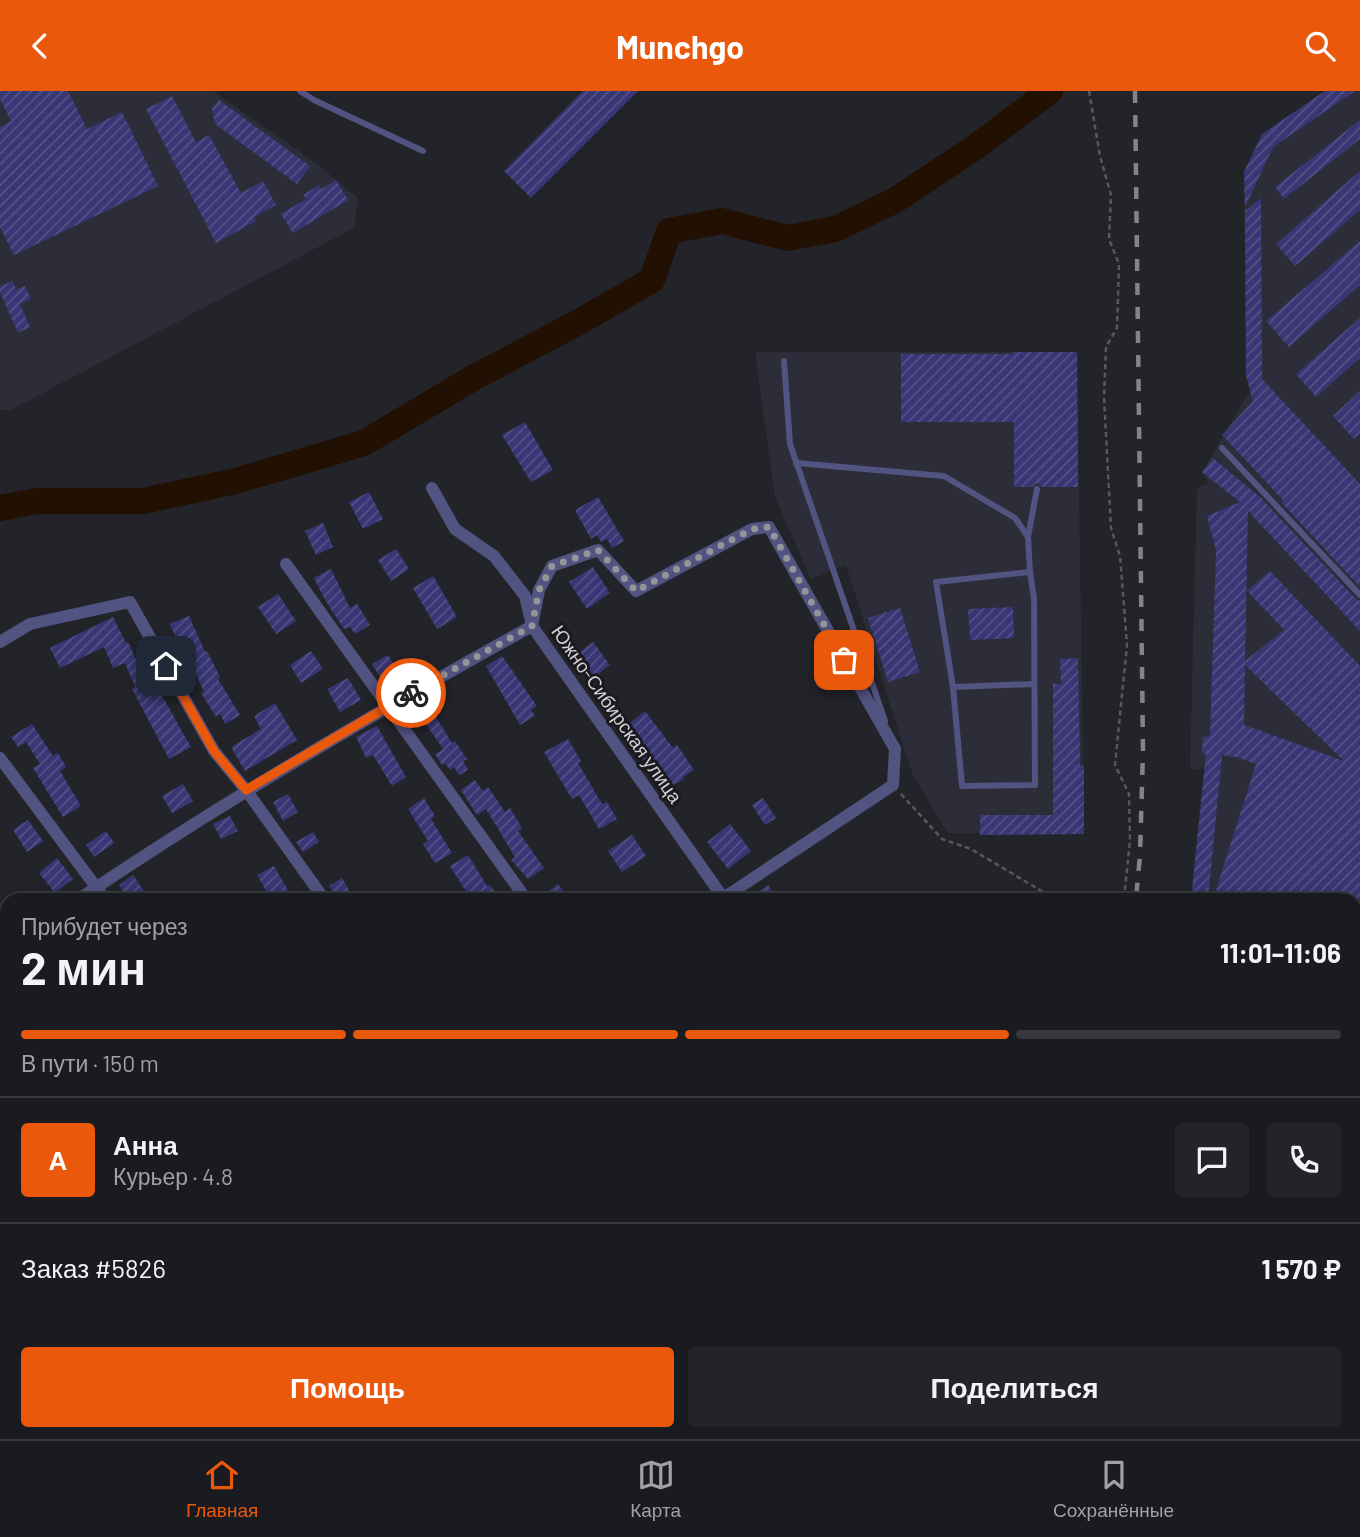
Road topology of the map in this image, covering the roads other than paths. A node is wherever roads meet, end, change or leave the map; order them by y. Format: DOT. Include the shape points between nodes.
graph roads {
  1 [pos="300,91"];
  2 [pos="423,151"];
  3 [pos="784,361"];
  4 [pos="1222,448"];
  5 [pos="796,463"];
  6 [pos="432,488"];
  7 [pos="1037,489"];
  8 [pos="1028,537"];
  9 [pos="286,564"];
  10 [pos="1030,572"];
  11 [pos="1360,595"];
  12 [pos="532,626"];
  13 [pos="0,642"];
  14 [pos="1034,684"];
  15 [pos="953,687"];
  16 [pos="387,707"];
  17 [pos="894,749"];
  18 [pos="0,758"];
  19 [pos="246,790"];
  20 [pos="96,888"];
  21 [pos="88,893"];
  22 [pos="100,893"];
  23 [pos="320,893"];
  24 [pos="522,893"];
  25 [pos="719,893"];
  26 [pos="732,893"];
  1 -- 2 [label="lane"];
  3 -- 5 [label="lane" via="790,444"];
  4 -- 11 [label="lane"];
  5 -- 8 [label="lane" via="944,476 1015,518"];
  5 -- 17 [label="lane"];
  6 -- 12 [label="street, Южно-Сибирская улица" via="454,529 494,555 525,596"];
  7 -- 8 [label="lane"];
  8 -- 10 [label="lane"];
  9 -- 16 [label="street"];
  10 -- 14 [label="lane"];
  10 -- 15 [label="lane" via="936,582"];
  12 -- 16 [label="street"];
  12 -- 17 [label="street" via="539,590 552,566 598,550 636,591 752,529 769,527"];
  12 -- 25 [label="street, Южно-Сибирская улица"];
  13 -- 19 [label="street" via="30,624 130,602 214,751"];
  14 -- 15 [label="lane"];
  14 -- 15 [label="lane" via="1035,785 962,786"];
  16 -- 19 [label="street"];
  16 -- 24 [label="street"];
  17 -- 26 [label="street" via="892,785"];
  18 -- 20 [label="street"];
  19 -- 20 [label="street"];
  19 -- 23 [label="street"];
  20 -- 21 [label="street"];
  20 -- 22 [label="street"];
}
